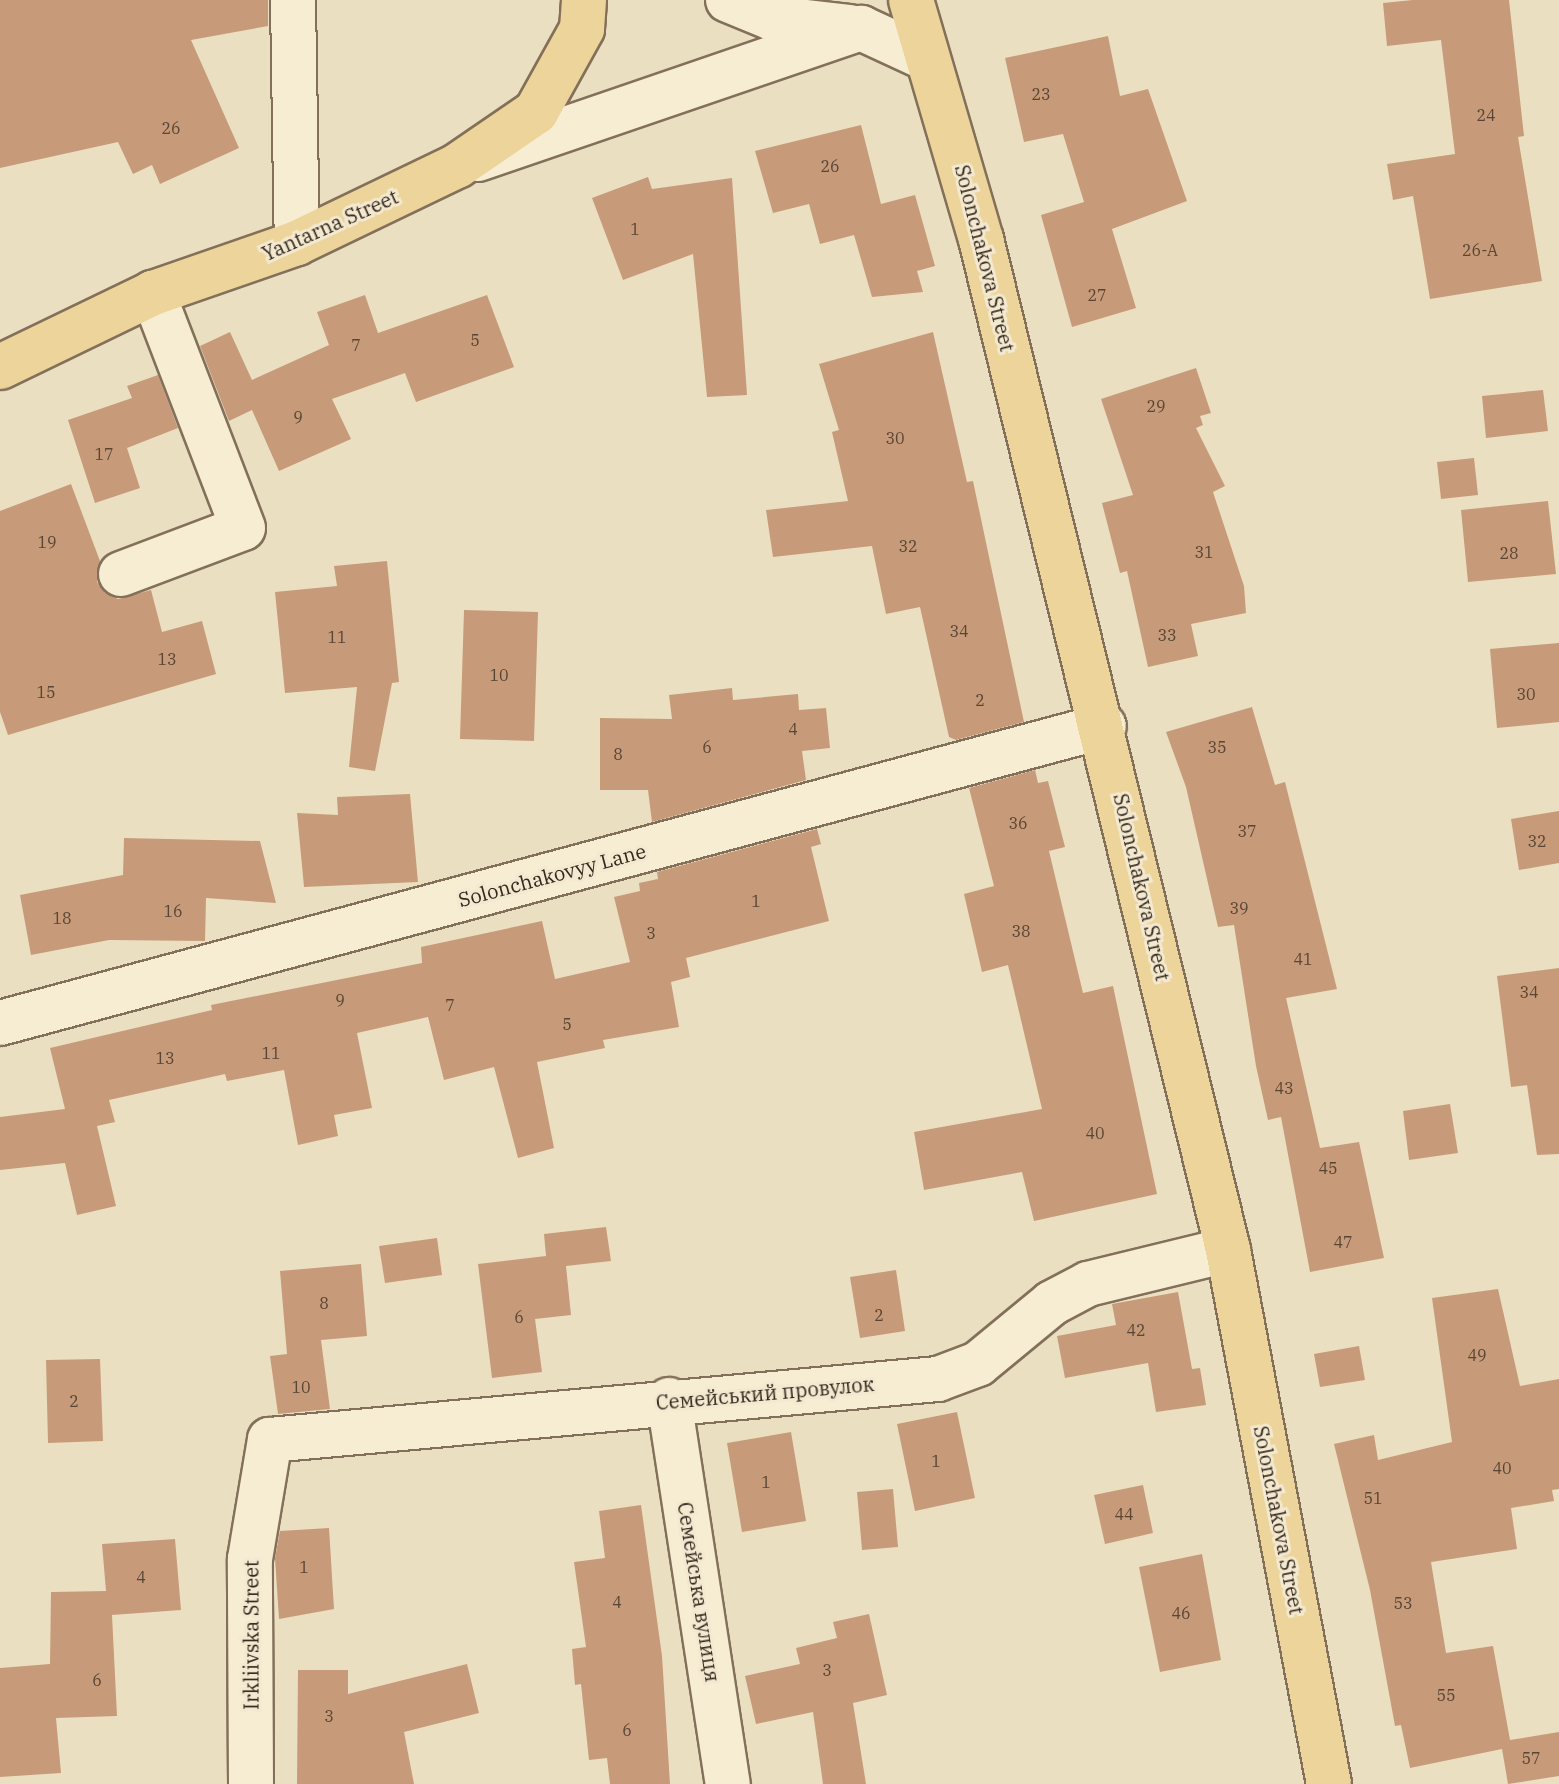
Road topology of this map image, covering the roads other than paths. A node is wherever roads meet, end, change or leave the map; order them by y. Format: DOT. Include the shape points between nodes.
graph roads {
  1 [pos="293,0"];
  2 [pos="584,0"];
  3 [pos="728,0"];
  4 [pos="911,0"];
  5 [pos="861,28"];
  6 [pos="926,58"];
  7 [pos="457,166"];
  8 [pos="297,243"];
  9 [pos="153,293"];
  10 [pos="0,367"];
  11 [pos="121,574"];
  12 [pos="1104,726"];
  13 [pos="0,1023"];
  14 [pos="1228,1250"];
  15 [pos="669,1400"];
  16 [pos="270,1440"];
  17 [pos="251,1784"];
  18 [pos="728,1784"];
  19 [pos="1329,1784"];
  1 -- 8 [label="street"];
  2 -- 7 [label="main road, Yantarna Street" via="582,29 536,112"];
  3 -- 5 [label="street" via="772,18"];
  4 -- 6 [label="main road, Solonchakova Street"];
  5 -- 6 [label="street"];
  5 -- 7 [label="street"];
  6 -- 12 [label="main road, Solonchakova Street" via="956,147"];
  7 -- 8 [label="main road, Yantarna Street"];
  8 -- 9 [label="main road, Yantarna Street"];
  9 -- 10 [label="main road, Yantarna Street"];
  9 -- 11 [label="street" via="243,528"];
  12 -- 13 [label="street, Solonchakovyy Lane"];
  12 -- 14 [label="main road, Solonchakova Street"];
  14 -- 15 [label="street, Семейський провулок" via="1088,1284 1052,1303 978,1364 938,1379"];
  14 -- 19 [label="main road, Solonchakova Street"];
  15 -- 16 [label="street, Семейський провулок"];
  15 -- 18 [label="street, Семейська вулиця"];
  16 -- 17 [label="street, Irkliivska Street" via="250,1559"];
}
